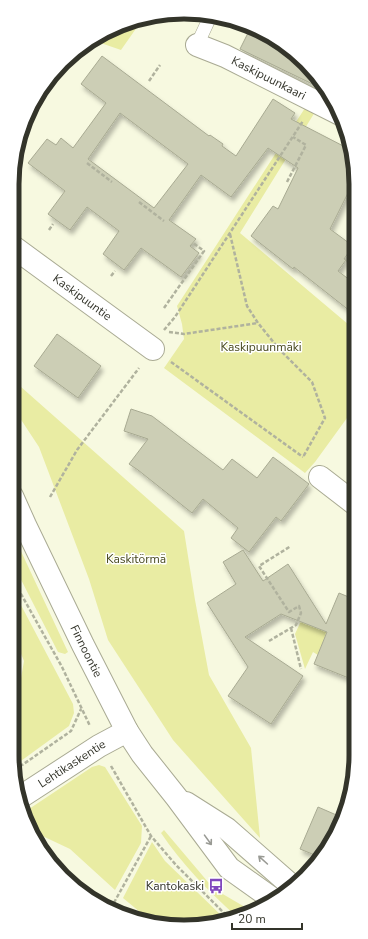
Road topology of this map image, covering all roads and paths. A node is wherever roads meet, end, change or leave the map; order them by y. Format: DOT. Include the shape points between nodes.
graph roads {
  1 [pos="208,20"];
  2 [pos="197,45"];
  3 [pos="160,65"];
  4 [pos="149,81"];
  5 [pos="316,101"];
  6 [pos="331,109"];
  7 [pos="293,137"];
  8 [pos="87,163"];
  9 [pos="112,182"];
  10 [pos="287,182"];
  11 [pos="139,202"];
  12 [pos="164,221"];
  13 [pos="53,224"];
  14 [pos="49,230"];
  15 [pos="230,234"];
  16 [pos="193,243"];
  17 [pos="19,251"];
  18 [pos="115,271"];
  19 [pos="111,276"];
  20 [pos="164,308"];
  21 [pos="258,323"];
  22 [pos="158,340"];
  23 [pos="303,457"];
  24 [pos="320,477"];
  25 [pos="50,497"];
  26 [pos="349,499"];
  27 [pos="19,512"];
  28 [pos="291,546"];
  29 [pos="291,628"];
  30 [pos="269,641"];
  31 [pos="301,669"];
  32 [pos="82,708"];
  33 [pos="127,731"];
  34 [pos="19,767"];
  35 [pos="24,795"];
  36 [pos="177,798"];
  37 [pos="151,836"];
  38 [pos="288,883"];
  39 [pos="269,896"];
  40 [pos="113,904"];
  1 -- 2 [label="lane"];
  2 -- 5 [label="main road, Kaskipuunkaari" via="226,56"];
  3 -- 4 [label="path"];
  5 -- 6 [label="main road, Kaskipuunkaari"];
  5 -- 7 [label="path"];
  7 -- 10 [label="path" via="306,145"];
  7 -- 15 [label="path"];
  8 -- 9 [label="path"];
  11 -- 12 [label="path"];
  13 -- 14 [label="path"];
  15 -- 21 [label="path" via="247,306"];
  15 -- 22 [label="path"];
  16 -- 20 [label="path" via="204,251"];
  17 -- 22 [label="main road, Kaskipuuntie"];
  18 -- 19 [label="path"];
  21 -- 22 [label="path"];
  21 -- 23 [label="path" via="312,382 325,418"];
  22 -- 23 [label="path"];
  22 -- 25 [label="path" via="77,450"];
  23 -- 24 [label="path"];
  24 -- 26 [label="main road"];
  27 -- 33 [label="main road, Finnoontie"];
  28 -- 29 [label="path" via="259,566 289,612 299,606 301,613 296,625"];
  29 -- 30 [label="path"];
  29 -- 31 [label="path"];
  32 -- 34 [label="path" via="71,731"];
  33 -- 35 [label="main road, Lehtikaskentie"];
  33 -- 36 [label="main road, Finnoontie"];
  38 -- 36 [label="main road, Finnoontie, one-way" via="227,829"];
  36 -- 39 [label="main road, Finnoontie, one-way" via="229,868"];
  37 -- 40 [label="path"];
}
